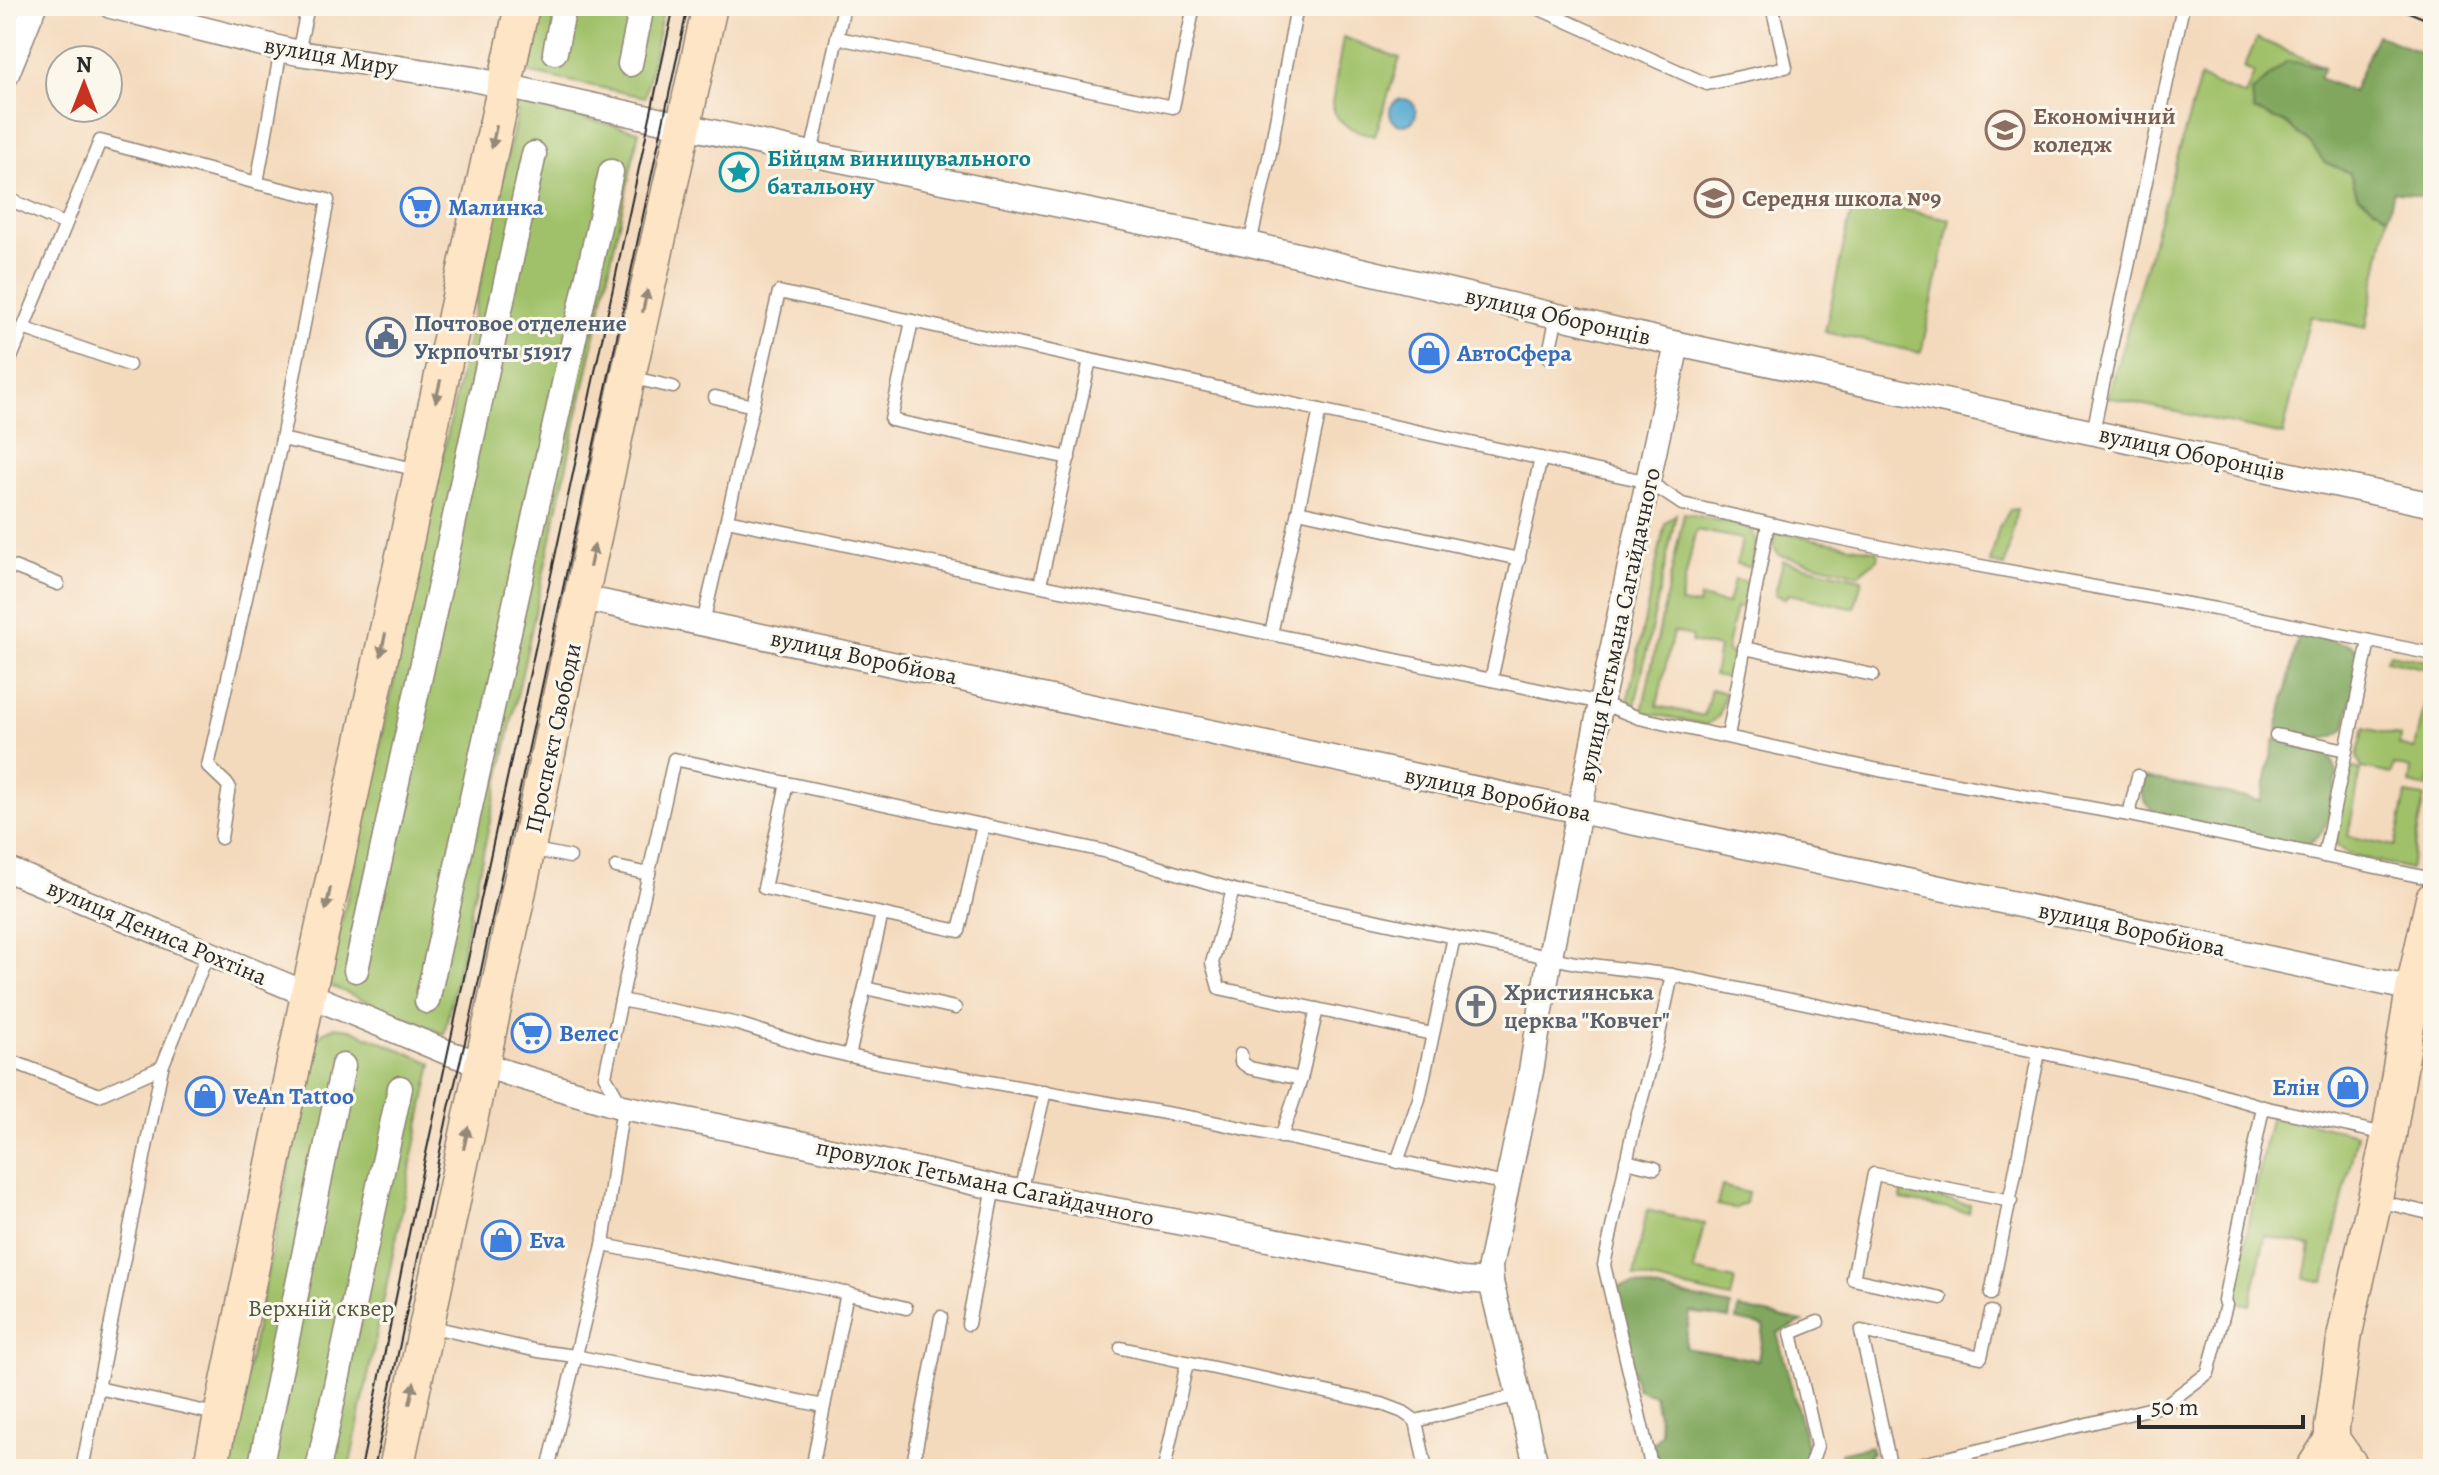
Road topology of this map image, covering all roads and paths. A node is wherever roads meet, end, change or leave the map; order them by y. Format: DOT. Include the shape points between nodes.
graph roads {
  1 [pos="34,6"];
  2 [pos="111,6"];
  3 [pos="308,6"];
  4 [pos="522,6"];
  5 [pos="564,6"];
  6 [pos="642,6"];
  7 [pos="710,6"];
  8 [pos="844,6"];
  9 [pos="1194,6"];
  10 [pos="1297,6"];
  11 [pos="1533,6"];
  12 [pos="1772,6"];
  13 [pos="2183,6"];
  14 [pos="838,38"];
  15 [pos="290,51"];
  16 [pos="555,52"];
  17 [pos="630,64"];
  18 [pos="6,76"];
  19 [pos="505,86"];
  20 [pos="684,125"];
  21 [pos="534,154"];
  22 [pos="811,154"];
  23 [pos="611,172"];
  24 [pos="257,183"];
  25 [pos="6,198"];
  26 [pos="65,224"];
  27 [pos="1250,244"];
  28 [pos="1557,316"];
  29 [pos="912,321"];
  30 [pos="23,328"];
  31 [pos="1677,344"];
  32 [pos="1548,357"];
  33 [pos="1090,360"];
  34 [pos="129,365"];
  35 [pos="6,370"];
  36 [pos="628,377"];
  37 [pos="673,387"];
  38 [pos="715,397"];
  39 [pos="753,406"];
  40 [pos="1320,410"];
  41 [pos="2093,432"];
  42 [pos="282,439"];
  43 [pos="1069,458"];
  44 [pos="1541,458"];
  45 [pos="420,470"];
  46 [pos="1649,482"];
  47 [pos="2433,505"];
  48 [pos="1298,511"];
  49 [pos="727,520"];
  50 [pos="1768,524"];
  51 [pos="1519,559"];
  52 [pos="6,564"];
  53 [pos="58,584"];
  54 [pos="1040,585"];
  55 [pos="583,598"];
  56 [pos="703,623"];
  57 [pos="1271,634"];
  58 [pos="2369,641"];
  59 [pos="1744,648"];
  60 [pos="2433,654"];
  61 [pos="1873,675"];
  62 [pos="1491,680"];
  63 [pos="1601,703"];
  64 [pos="2276,735"];
  65 [pos="1728,736"];
  66 [pos="2346,750"];
  67 [pos="2138,776"];
  68 [pos="787,783"];
  69 [pos="1581,811"];
  70 [pos="2129,815"];
  71 [pos="983,825"];
  72 [pos="221,838"];
  73 [pos="530,849"];
  74 [pos="2324,856"];
  75 [pos="570,857"];
  76 [pos="616,867"];
  77 [pos="6,869"];
  78 [pos="649,874"];
  79 [pos="2433,879"];
  80 [pos="1233,890"];
  81 [pos="2433,899"];
  82 [pos="882,914"];
  83 [pos="1454,937"];
  84 [pos="208,953"];
  85 [pos="1550,956"];
  86 [pos="356,970"];
  87 [pos="1672,975"];
  88 [pos="865,988"];
  89 [pos="2413,989"];
  90 [pos="308,995"];
  91 [pos="621,1000"];
  92 [pos="427,1001"];
  93 [pos="955,1008"];
  94 [pos="1317,1009"];
  95 [pos="1432,1034"];
  96 [pos="2039,1052"];
  97 [pos="1241,1054"];
  98 [pos="849,1056"];
  99 [pos="6,1059"];
  100 [pos="483,1065"];
  101 [pos="343,1066"];
  102 [pos="162,1067"];
  103 [pos="1301,1079"];
  104 [pos="400,1088"];
  105 [pos="1045,1091"];
  106 [pos="623,1107"];
  107 [pos="2263,1107"];
  108 [pos="2389,1135"];
  109 [pos="1281,1137"];
  110 [pos="1626,1161"];
  111 [pos="1397,1162"];
  112 [pos="1655,1168"];
  113 [pos="1506,1184"];
  114 [pos="994,1187"];
  115 [pos="1021,1192"];
  116 [pos="2011,1201"];
  117 [pos="2374,1201"];
  118 [pos="2433,1214"];
  119 [pos="603,1245"];
  120 [pos="1491,1282"];
  121 [pos="847,1293"];
  122 [pos="1991,1294"];
  123 [pos="1941,1298"];
  124 [pos="906,1308"];
  125 [pos="1991,1312"];
  126 [pos="941,1317"];
  127 [pos="1818,1322"];
  128 [pos="968,1324"];
  129 [pos="425,1325"];
  130 [pos="1121,1348"];
  131 [pos="575,1356"];
  132 [pos="1187,1363"];
  133 [pos="98,1388"];
  134 [pos="1519,1395"];
  135 [pos="824,1406"];
  136 [pos="221,1415"];
  137 [pos="1416,1421"];
  138 [pos="2332,1439"];
  139 [pos="82,1469"];
  140 [pos="210,1469"];
  141 [pos="260,1469"];
  142 [pos="318,1469"];
  143 [pos="396,1469"];
  144 [pos="548,1469"];
  145 [pos="812,1469"];
  146 [pos="912,1469"];
  147 [pos="1164,1469"];
  148 [pos="1426,1469"];
  149 [pos="1537,1469"];
  150 [pos="1652,1469"];
  151 [pos="1809,1469"];
  152 [pos="1891,1469"];
  153 [pos="1902,1469"];
  154 [pos="2313,1469"];
  155 [pos="2353,1469"];
  1 -- 18 [label="street"];
  2 -- 15 [label="street, вулиця Миру"];
  3 -- 15 [label="lane"];
  4 -- 19 [label="main road"];
  5 -- 16 [label="street"];
  6 -- 17 [label="street"];
  7 -- 20 [label="main road, Проспект Свободи"];
  8 -- 14 [label="lane"];
  9 -- 14 [label="lane" via="1173,107"];
  10 -- 27 [label="lane"];
  11 -- 12 [label="lane" via="1707,84 1786,67"];
  13 -- 41 [label="lane"];
  14 -- 22 [label="lane"];
  15 -- 19 [label="street, вулиця Миру"];
  15 -- 24 [label="lane"];
  19 -- 20 [label="street, вулиця Миру"];
  19 -- 45 [label="main road, one-way"];
  20 -- 22 [label="street, вулиця Оборонців"];
  36 -- 20 [label="main road, Проспект Свободи, one-way"];
  21 -- 86 [label="street"];
  22 -- 27 [label="street, вулиця Оборонців"];
  23 -- 92 [label="street"];
  24 -- 26 [label="lane" via="100,141"];
  24 -- 42 [label="lane" via="328,200"];
  25 -- 26 [label="lane"];
  26 -- 30 [label="lane"];
  27 -- 28 [label="street, вулиця Оборонців"];
  28 -- 31 [label="street, вулиця Оборонців"];
  28 -- 32 [label="lane"];
  29 -- 33 [label="lane"];
  29 -- 39 [label="lane" via="779,292"];
  29 -- 43 [label="lane" via="891,420"];
  30 -- 34 [label="lane"];
  30 -- 35 [label="lane"];
  31 -- 41 [label="street, вулиця Оборонців"];
  31 -- 46 [label="street, вулиця Гетьмана Сагайдачного"];
  33 -- 40 [label="lane"];
  33 -- 43 [label="lane"];
  36 -- 37 [label="lane"];
  55 -- 36 [label="main road, Проспект Свободи, one-way"];
  38 -- 39 [label="lane"];
  39 -- 49 [label="lane"];
  40 -- 44 [label="lane"];
  40 -- 48 [label="lane"];
  41 -- 47 [label="street, вулиця Оборонців"];
  42 -- 45 [label="lane"];
  42 -- 72 [label="lane" via="208,766 229,786"];
  43 -- 54 [label="lane"];
  44 -- 46 [label="lane"];
  44 -- 51 [label="lane"];
  45 -- 90 [label="main road, one-way"];
  46 -- 50 [label="lane" via="1682,504"];
  46 -- 63 [label="street, вулиця Гетьмана Сагайдачного"];
  48 -- 51 [label="lane"];
  48 -- 57 [label="lane"];
  49 -- 54 [label="lane"];
  49 -- 56 [label="lane"];
  50 -- 58 [label="lane"];
  50 -- 59 [label="lane"];
  51 -- 62 [label="lane"];
  52 -- 53 [label="lane"];
  54 -- 57 [label="lane"];
  55 -- 56 [label="street, вулиця Воробйова"];
  55 -- 73 [label="main road, Проспект Свободи"];
  56 -- 69 [label="street, вулиця Воробйова"];
  57 -- 62 [label="lane"];
  58 -- 60 [label="lane"];
  58 -- 66 [label="lane"];
  59 -- 61 [label="lane"];
  59 -- 65 [label="lane"];
  62 -- 63 [label="lane"];
  63 -- 65 [label="lane" via="1639,718"];
  63 -- 69 [label="street, вулиця Гетьмана Сагайдачного"];
  64 -- 66 [label="lane"];
  65 -- 70 [label="lane" via="1879,770"];
  66 -- 74 [label="lane"];
  67 -- 70 [label="lane"];
  68 -- 71 [label="lane"];
  68 -- 78 [label="lane" via="674,759"];
  68 -- 82 [label="lane" via="764,888"];
  69 -- 85 [label="street, вулиця Гетьмана Сагайдачного"];
  69 -- 89 [label="street, вулиця Воробйова"];
  70 -- 74 [label="lane"];
  71 -- 80 [label="lane" via="1108,852"];
  71 -- 82 [label="lane" via="959,931"];
  73 -- 75 [label="lane"];
  73 -- 100 [label="main road, Проспект Свободи"];
  74 -- 79 [label="lane"];
  76 -- 78 [label="lane"];
  77 -- 84 [label="street, вулиця Дениса Рохтіна"];
  78 -- 91 [label="lane"];
  80 -- 83 [label="lane"];
  80 -- 94 [label="lane" via="1212,963 1219,988"];
  81 -- 89 [label="main road"];
  82 -- 88 [label="lane"];
  83 -- 85 [label="lane"];
  83 -- 95 [label="lane"];
  84 -- 90 [label="street, вулиця Дениса Рохтіна"];
  84 -- 102 [label="lane"];
  85 -- 87 [label="lane"];
  85 -- 113 [label="street, вулиця Гетьмана Сагайдачного"];
  87 -- 96 [label="lane"];
  87 -- 110 [label="lane"];
  88 -- 93 [label="lane"];
  88 -- 98 [label="lane"];
  89 -- 108 [label="main road"];
  90 -- 100 [label="street, вулиця Дениса Рохтіна"];
  90 -- 136 [label="main road"];
  91 -- 98 [label="lane" via="738,1024"];
  91 -- 106 [label="lane" via="605,1076"];
  94 -- 95 [label="lane"];
  94 -- 103 [label="lane"];
  95 -- 111 [label="lane" via="1419,1099"];
  96 -- 107 [label="lane"];
  96 -- 116 [label="lane"];
  97 -- 103 [label="lane" via="1241,1062 1250,1068"];
  98 -- 105 [label="lane"];
  99 -- 102 [label="lane" via="99,1095"];
  100 -- 106 [label="street, провулок Гетьмана Сагайдачного"];
  129 -- 100 [label="main road, Проспект Свободи, one-way"];
  101 -- 141 [label="street"];
  102 -- 133 [label="lane"];
  103 -- 109 [label="lane"];
  104 -- 142 [label="street"];
  105 -- 109 [label="lane"];
  105 -- 115 [label="lane"];
  106 -- 114 [label="street, провулок Гетьмана Сагайдачного"];
  106 -- 119 [label="lane"];
  107 -- 108 [label="lane"];
  107 -- 153 [label="lane" via="2208,1373 2165,1405"];
  108 -- 117 [label="main road"];
  109 -- 111 [label="lane"];
  110 -- 112 [label="lane"];
  110 -- 150 [label="lane" via="1604,1265"];
  111 -- 113 [label="lane"];
  113 -- 120 [label="street, вулиця Гетьмана Сагайдачного" via="1490,1262"];
  114 -- 115 [label="street, провулок Гетьмана Сагайдачного"];
  114 -- 128 [label="lane"];
  115 -- 120 [label="street, провулок Гетьмана Сагайдачного"];
  116 -- 122 [label="lane"];
  116 -- 123 [label="lane" via="1874,1174 1853,1279"];
  117 -- 118 [label="lane"];
  117 -- 138 [label="main road" via="2343,1340"];
  119 -- 121 [label="lane"];
  119 -- 131 [label="lane"];
  120 -- 134 [label="street, вулиця Гетьмана Сагайдачного"];
  121 -- 124 [label="lane"];
  121 -- 135 [label="lane"];
  125 -- 152 [label="lane" via="1981,1357 1861,1331"];
  126 -- 146 [label="lane"];
  127 -- 151 [label="lane" via="1791,1333 1817,1446"];
  129 -- 131 [label="lane"];
  143 -- 129 [label="main road, Проспект Свободи, one-way"];
  130 -- 132 [label="lane"];
  131 -- 135 [label="lane"];
  131 -- 144 [label="lane"];
  132 -- 137 [label="lane" via="1382,1404"];
  132 -- 147 [label="lane"];
  133 -- 136 [label="lane"];
  133 -- 139 [label="lane"];
  134 -- 137 [label="lane"];
  134 -- 149 [label="street, вулиця Гетьмана Сагайдачного"];
  135 -- 145 [label="lane"];
  136 -- 140 [label="main road"];
  137 -- 148 [label="lane"];
  138 -- 154 [label="main road"];
  138 -- 155 [label="main road"];
}
